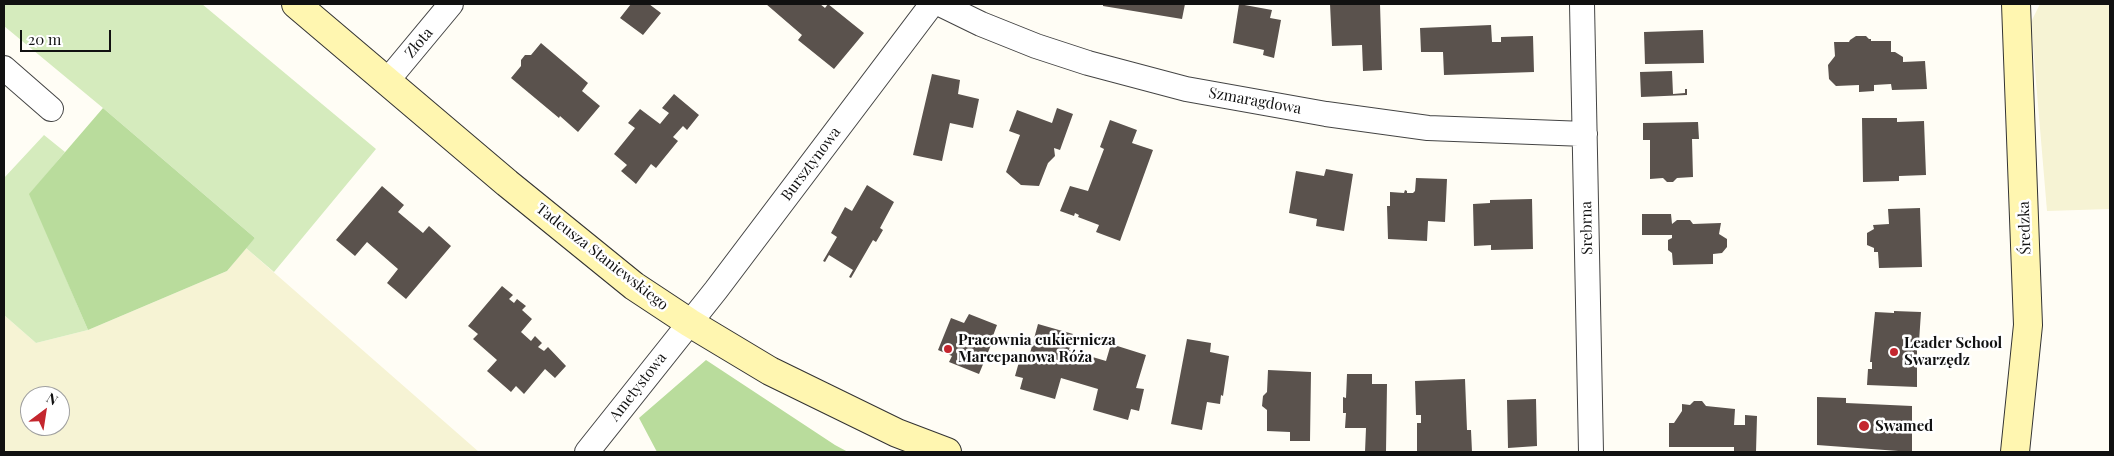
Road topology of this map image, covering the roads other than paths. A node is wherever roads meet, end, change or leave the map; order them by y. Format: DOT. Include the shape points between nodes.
graph roads {
  1 [pos="296,4"];
  2 [pos="451,4"];
  3 [pos="932,4"];
  4 [pos="940,4"];
  5 [pos="1582,4"];
  6 [pos="2016,4"];
  7 [pos="4,68"];
  8 [pos="387,81"];
  9 [pos="51,109"];
  10 [pos="1585,134"];
  11 [pos="690,323"];
  12 [pos="587,452"];
  13 [pos="947,452"];
  14 [pos="1591,452"];
  15 [pos="2015,452"];
  1 -- 8 [label="street, Tadeusza Staniewskiego"];
  2 -- 8 [label="street, Złota"];
  3 -- 11 [label="street, Bursztynowa"];
  4 -- 10 [label="street, Szmaragdowa" via="1036,46 1186,89 1428,128"];
  5 -- 10 [label="street, Srebrna"];
  6 -- 15 [label="street, Średzka" via="2028,325"];
  7 -- 9 [label="street"];
  8 -- 11 [label="street, Tadeusza Staniewskiego" via="634,286"];
  10 -- 14 [label="street, Srebrna"];
  11 -- 12 [label="street, Ametystowa"];
  11 -- 13 [label="street, Tadeusza Staniewskiego" via="826,400"];
}
